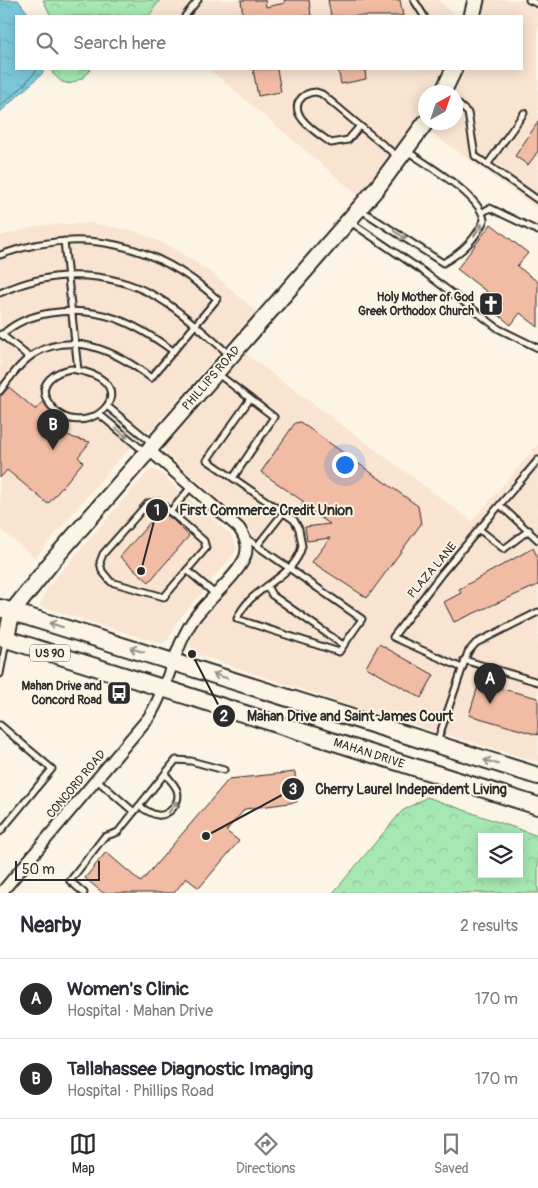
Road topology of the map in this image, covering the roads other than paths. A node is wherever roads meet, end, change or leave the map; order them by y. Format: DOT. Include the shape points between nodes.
graph roads {
  1 [pos="198,0"];
  2 [pos="414,0"];
  3 [pos="476,0"];
  4 [pos="529,0"];
  5 [pos="538,4"];
  6 [pos="186,15"];
  7 [pos="423,15"];
  8 [pos="472,15"];
  9 [pos="454,70"];
  10 [pos="446,85"];
  11 [pos="463,108"];
  12 [pos="524,112"];
  13 [pos="360,126"];
  14 [pos="421,130"];
  15 [pos="404,155"];
  16 [pos="487,165"];
  17 [pos="538,200"];
  18 [pos="359,209"];
  19 [pos="483,212"];
  20 [pos="348,221"];
  21 [pos="538,231"];
  22 [pos="64,241"];
  23 [pos="0,255"];
  24 [pos="68,275"];
  25 [pos="0,292"];
  26 [pos="72,311"];
  27 [pos="195,325"];
  28 [pos="1,334"];
  29 [pos="75,345"];
  30 [pos="538,348"];
  31 [pos="173,351"];
  32 [pos="231,355"];
  33 [pos="30,358"];
  34 [pos="78,370"];
  35 [pos="216,373"];
  36 [pos="0,391"];
  37 [pos="250,398"];
  38 [pos="107,406"];
  39 [pos="99,414"];
  40 [pos="149,448"];
  41 [pos="538,460"];
  42 [pos="233,478"];
  43 [pos="191,486"];
  44 [pos="501,506"];
  45 [pos="170,512"];
  46 [pos="282,512"];
  47 [pos="480,530"];
  48 [pos="529,530"];
  49 [pos="245,538"];
  50 [pos="538,540"];
  51 [pos="257,546"];
  52 [pos="288,568"];
  53 [pos="187,570"];
  54 [pos="267,586"];
  55 [pos="215,594"];
  56 [pos="6,610"];
  57 [pos="538,612"];
  58 [pos="3,638"];
  59 [pos="343,646"];
  60 [pos="464,660"];
  61 [pos="175,662"];
  62 [pos="462,668"];
  63 [pos="0,674"];
  64 [pos="538,682"];
  65 [pos="164,688"];
  66 [pos="0,725"];
  67 [pos="385,728"];
  68 [pos="436,745"];
  69 [pos="376,755"];
  70 [pos="224,770"];
  71 [pos="165,774"];
  72 [pos="538,776"];
  73 [pos="96,779"];
  74 [pos="139,806"];
  75 [pos="538,806"];
  76 [pos="134,812"];
  77 [pos="0,832"];
  78 [pos="0,893"];
  79 [pos="84,893"];
  1 -- 6 [label="lane"];
  2 -- 7 [label="lane"];
  3 -- 8 [label="street"];
  4 -- 5 [label="lane"];
  9 -- 10 [label="street"];
  11 -- 16 [label="lane" via="468,113 475,156"];
  12 -- 16 [label="lane"];
  13 -- 13 [label="lane" via="322,94 306,94 297,104 303,120 330,143 348,140"];
  13 -- 15 [label="lane"];
  14 -- 15 [label="street, PHILLIPS ROAD"];
  15 -- 18 [label="street, PHILLIPS ROAD"];
  15 -- 19 [label="lane" via="460,188"];
  16 -- 17 [label="lane"];
  18 -- 19 [label="lane, one-way" via="443,263 466,246 482,224"];
  18 -- 20 [label="street, PHILLIPS ROAD"];
  19 -- 21 [label="lane" via="490,208"];
  20 -- 30 [label="lane" via="424,272 492,325"];
  20 -- 32 [label="street, PHILLIPS ROAD"];
  22 -- 23 [label="lane" via="48,241"];
  22 -- 24 [label="lane"];
  22 -- 27 [label="lane" via="112,244 166,262 182,271 217,299"];
  24 -- 25 [label="lane"];
  24 -- 26 [label="lane"];
  24 -- 27 [label="lane" via="98,276 127,283 155,296"];
  26 -- 28 [label="lane" via="32,317"];
  26 -- 29 [label="lane"];
  26 -- 31 [label="lane" via="114,316 151,334"];
  27 -- 31 [label="lane"];
  27 -- 32 [label="lane"];
  28 -- 33 [label="lane"];
  29 -- 31 [label="lane" via="110,352 151,378"];
  29 -- 33 [label="lane" via="49,348"];
  29 -- 34 [label="lane"];
  32 -- 35 [label="street, PHILLIPS ROAD"];
  33 -- 36 [label="lane"];
  34 -- 38 [label="lane" via="92,374 106,384 111,392"];
  34 -- 39 [label="lane" via="62,370 46,382 47,400 64,416 73,419"];
  35 -- 37 [label="lane"];
  35 -- 40 [label="street, PHILLIPS ROAD"];
  37 -- 42 [label="lane" via="274,417"];
  37 -- 42 [label="lane" via="207,460"];
  38 -- 39 [label="lane"];
  38 -- 40 [label="lane"];
  39 -- 40 [label="lane, one-way"];
  40 -- 43 [label="street"];
  40 -- 56 [label="street, PHILLIPS ROAD"];
  41 -- 44 [label="lane, PLAZA LANE"];
  42 -- 46 [label="lane"];
  43 -- 45 [label="lane"];
  43 -- 49 [label="street" via="239,528"];
  44 -- 47 [label="lane, PLAZA LANE"];
  44 -- 48 [label="lane"];
  45 -- 53 [label="lane" via="204,541 206,548"];
  45 -- 53 [label="lane" via="159,502 148,503 103,554 100,562 102,571 111,582 164,597"];
  46 -- 51 [label="lane"];
  46 -- 52 [label="lane" via="294,520 302,546"];
  47 -- 48 [label="lane" via="504,550"];
  47 -- 62 [label="lane, PLAZA LANE" via="392,637"];
  48 -- 50 [label="lane"];
  49 -- 51 [label="lane"];
  49 -- 55 [label="street, CONCORD ROAD" via="245,557"];
  51 -- 52 [label="lane"];
  52 -- 54 [label="lane" via="276,582"];
  52 -- 59 [label="lane" via="362,619"];
  53 -- 55 [label="lane"];
  54 -- 59 [label="lane" via="272,595"];
  54 -- 59 [label="lane" via="257,591 241,608 237,619 339,652"];
  55 -- 61 [label="street, CONCORD ROAD" via="186,632"];
  56 -- 58 [label="street, PHILLIPS ROAD"];
  61 -- 56 [label="main road, US 90, one-way"];
  57 -- 60 [label="lane" via="476,643"];
  58 -- 63 [label="lane"];
  58 -- 65 [label="main road, MAHAN DRIVE / US 90"];
  60 -- 62 [label="lane"];
  60 -- 64 [label="lane"];
  61 -- 65 [label="street, CONCORD ROAD"];
  67 -- 61 [label="main road, US 90, one-way"];
  62 -- 68 [label="lane"];
  65 -- 69 [label="main road, MAHAN DRIVE / US 90"];
  65 -- 73 [label="street, CONCORD ROAD" via="148,717"];
  66 -- 77 [label="lane" via="52,769"];
  67 -- 68 [label="main road, US 90"];
  67 -- 69 [label="main road"];
  72 -- 68 [label="main road, US 90, one-way"];
  69 -- 75 [label="main road, MAHAN DRIVE / US 90"];
  70 -- 71 [label="lane" via="176,760"];
  71 -- 74 [label="lane"];
  74 -- 71 [label="lane, one-way" via="160,816 167,815 178,802 176,787"];
  73 -- 76 [label="lane"];
  73 -- 78 [label="street, CONCORD ROAD"];
  74 -- 76 [label="lane"];
  76 -- 79 [label="lane" via="118,832 104,838 70,881"];
}
